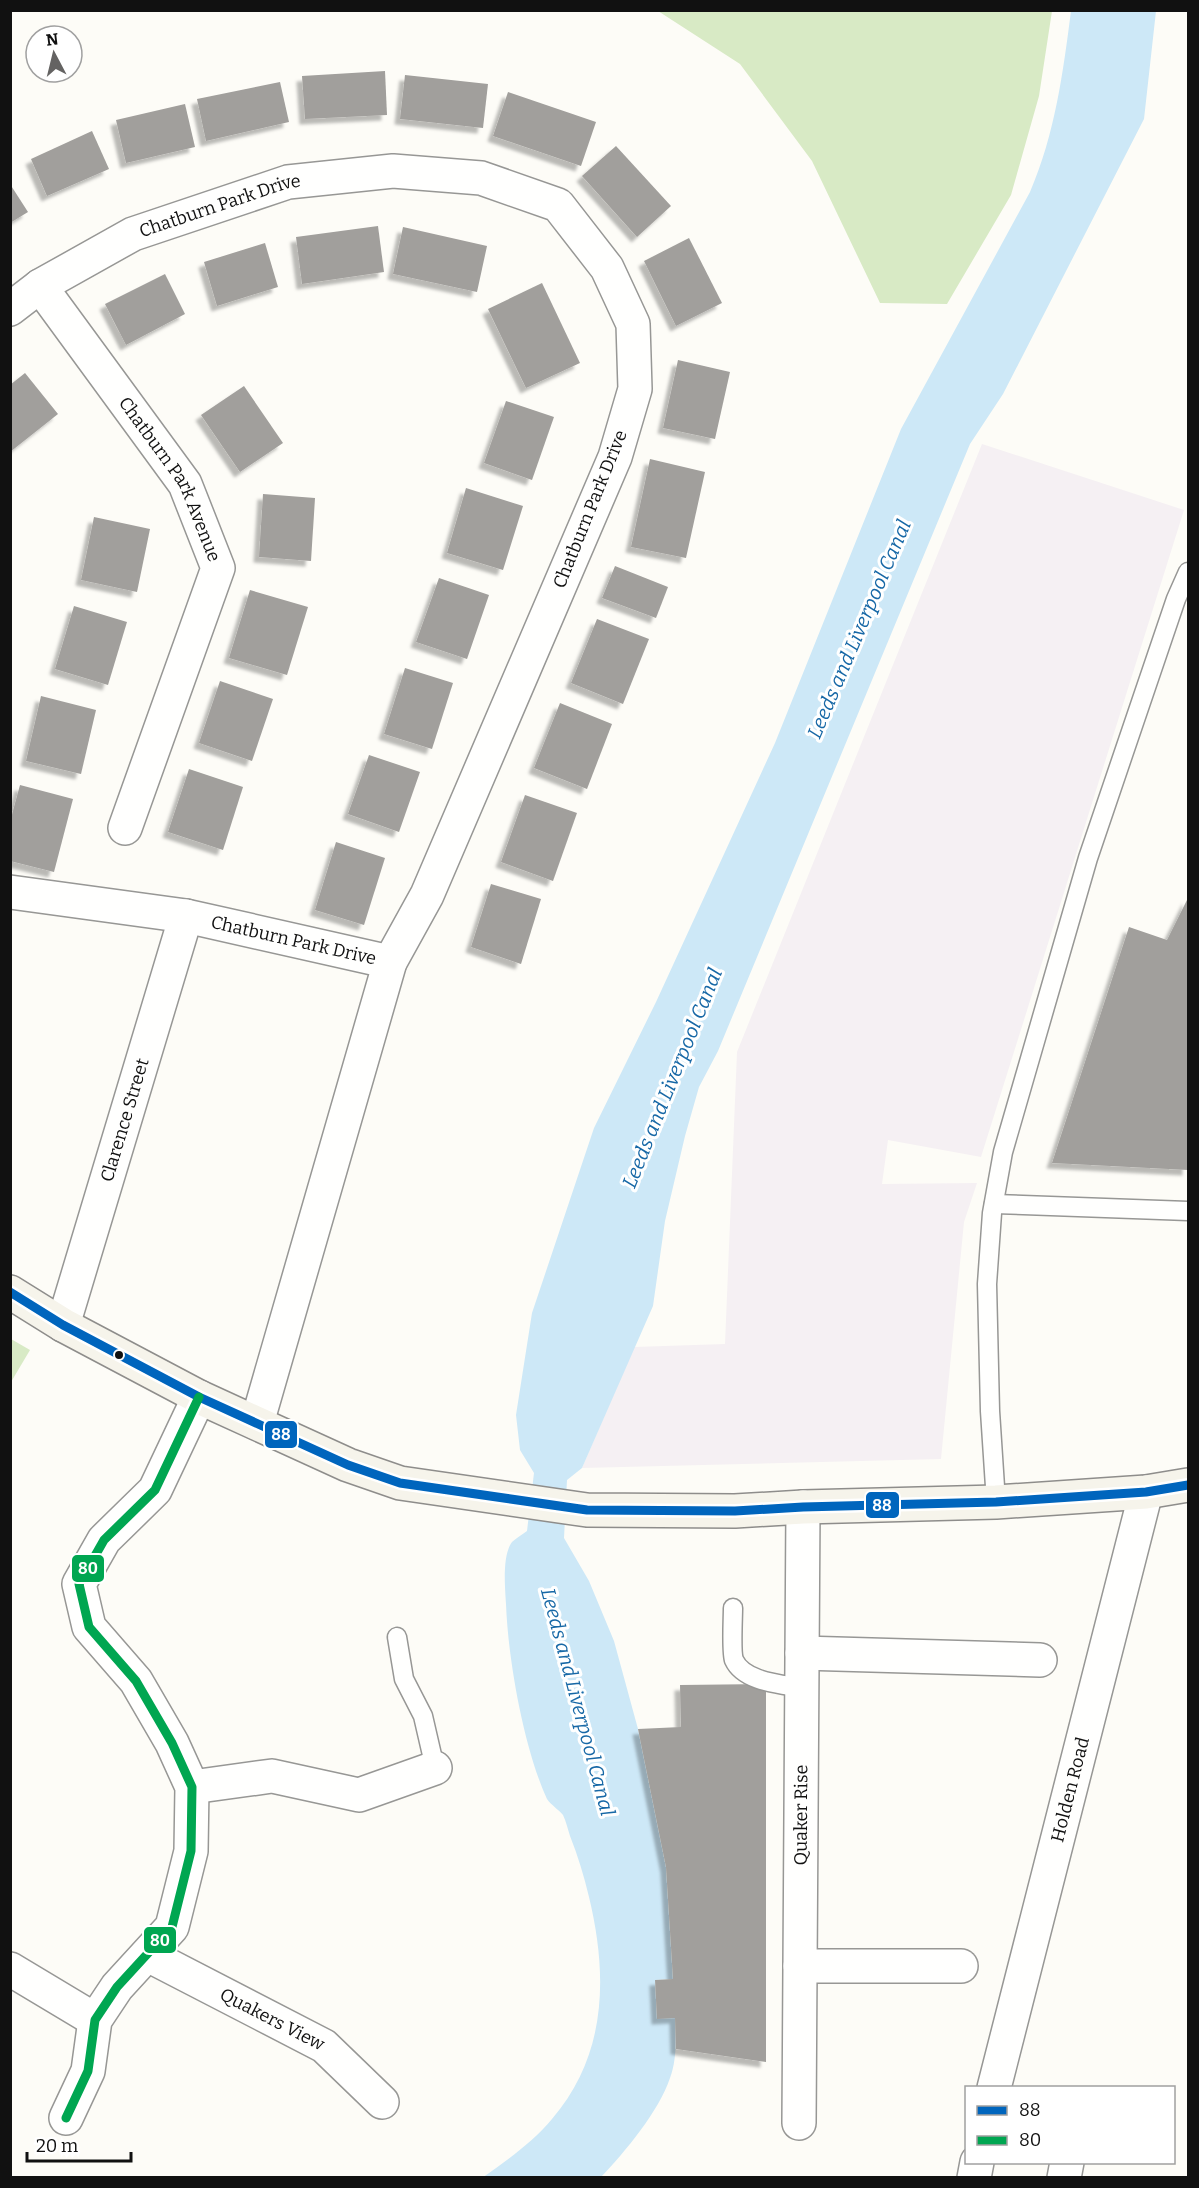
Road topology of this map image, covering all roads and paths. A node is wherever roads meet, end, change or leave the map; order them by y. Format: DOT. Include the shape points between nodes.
graph roads {
  1 [pos="40,286"];
  2 [pos="10,309"];
  3 [pos="1188,572"];
  4 [pos="125,828"];
  5 [pos="10,892"];
  6 [pos="186,916"];
  7 [pos="390,962"];
  8 [pos="994,1204"];
  9 [pos="1188,1211"];
  10 [pos="10,1292"];
  11 [pos="63,1324"];
  12 [pos="199,1397"];
  13 [pos="257,1423"];
  14 [pos="1188,1485"];
  15 [pos="1146,1492"];
  16 [pos="996,1502"];
  17 [pos="803,1506"];
  18 [pos="733,1608"];
  19 [pos="397,1637"];
  20 [pos="802,1653"];
  21 [pos="1040,1660"];
  22 [pos="802,1688"];
  23 [pos="435,1768"];
  24 [pos="192,1787"];
  25 [pos="148,1954"];
  26 [pos="800,1966"];
  27 [pos="961,1966"];
  28 [pos="10,1969"];
  29 [pos="94,2020"];
  30 [pos="995,2086"];
  31 [pos="382,2102"];
  32 [pos="66,2118"];
  33 [pos="799,2123"];
  1 -- 2 [label="street, Chatburn Park Drive"];
  1 -- 4 [label="street, Chatburn Park Avenue" via="185,484 218,568"];
  1 -- 7 [label="street, Chatburn Park Drive" via="133,234 288,182 393,171 481,178 558,205 606,268 633,324 635,389 615,457 427,895"];
  3 -- 8 [label="lane" via="1088,858 1003,1152"];
  5 -- 6 [label="street, Chatburn Park Drive"];
  6 -- 7 [label="street, Chatburn Park Drive"];
  6 -- 11 [label="street, Clarence Street"];
  7 -- 13 [label="street"];
  8 -- 9 [label="lane"];
  8 -- 16 [label="lane" via="987,1284"];
  10 -- 11 [label="main road"];
  11 -- 12 [label="main road"];
  12 -- 13 [label="main road"];
  12 -- 24 [label="street" via="155,1490 104,1540 79,1584 89,1627 136,1681"];
  13 -- 17 [label="main road" via="348,1465 400,1483 482,1496 587,1510 735,1511"];
  14 -- 15 [label="main road"];
  15 -- 16 [label="main road"];
  15 -- 30 [label="street, Holden Road"];
  16 -- 17 [label="main road"];
  17 -- 20 [label="street, Quaker Rise"];
  18 -- 22 [label="lane" via="733,1659 745,1674"];
  19 -- 23 [label="lane" via="404,1679 423,1716"];
  20 -- 21 [label="street"];
  20 -- 22 [label="street, Quaker Rise"];
  22 -- 26 [label="street, Quaker Rise"];
  23 -- 24 [label="street" via="359,1795 272,1776"];
  24 -- 25 [label="street" via="191,1851 172,1927"];
  25 -- 29 [label="street" via="117,1987"];
  25 -- 31 [label="street, Quakers View" via="324,2046"];
  26 -- 27 [label="street"];
  26 -- 33 [label="street, Quaker Rise"];
  28 -- 29 [label="street"];
  29 -- 32 [label="street" via="88,2071"];
}
